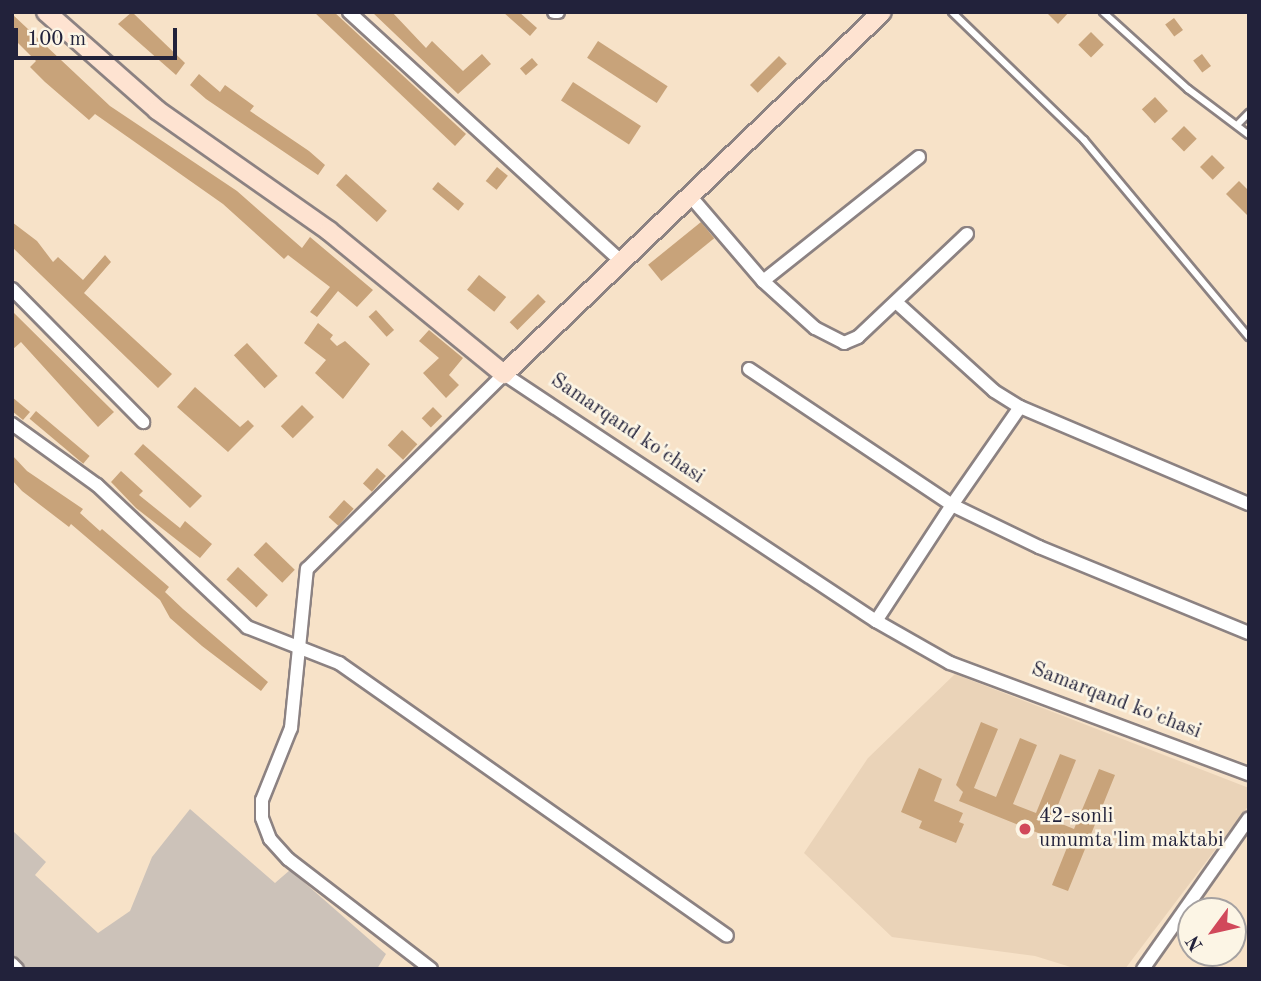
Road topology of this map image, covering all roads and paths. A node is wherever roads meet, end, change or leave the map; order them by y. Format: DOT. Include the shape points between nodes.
graph roads {
  1 [pos="46,12"];
  2 [pos="349,12"];
  3 [pos="953,12"];
  4 [pos="1103,12"];
  5 [pos="877,14"];
  6 [pos="1249,113"];
  7 [pos="1238,124"];
  8 [pos="1249,135"];
  9 [pos="919,157"];
  10 [pos="691,197"];
  11 [pos="967,234"];
  12 [pos="621,261"];
  13 [pos="763,281"];
  14 [pos="12,289"];
  15 [pos="897,302"];
  16 [pos="1249,337"];
  17 [pos="749,369"];
  18 [pos="504,374"];
  19 [pos="1020,407"];
  20 [pos="144,422"];
  21 [pos="12,424"];
  22 [pos="1249,504"];
  23 [pos="952,505"];
  24 [pos="876,621"];
  25 [pos="1249,633"];
  26 [pos="302,649"];
  27 [pos="1247,769"];
  28 [pos="1249,818"];
  29 [pos="727,936"];
  30 [pos="12,964"];
  31 [pos="17,969"];
  32 [pos="431,969"];
  33 [pos="1143,969"];
  1 -- 18 [label="street, Samarqand ko'chasi" via="157,110 329,231"];
  2 -- 12 [label="street"];
  3 -- 16 [label="lane" via="1084,140"];
  4 -- 7 [label="lane" via="1188,89"];
  5 -- 10 [label="street"];
  6 -- 7 [label="lane"];
  7 -- 8 [label="lane"];
  9 -- 13 [label="street"];
  10 -- 12 [label="street"];
  10 -- 13 [label="street"];
  11 -- 15 [label="street"];
  12 -- 18 [label="street"];
  13 -- 15 [label="street" via="814,328 844,343 858,337"];
  14 -- 20 [label="street"];
  15 -- 19 [label="street" via="994,391"];
  17 -- 23 [label="street"];
  18 -- 24 [label="street, Samarqand ko'chasi"];
  18 -- 26 [label="street" via="307,569"];
  19 -- 22 [label="street"];
  19 -- 23 [label="street"];
  21 -- 26 [label="street" via="97,485 247,627"];
  23 -- 24 [label="street"];
  23 -- 25 [label="street" via="1039,547"];
  24 -- 27 [label="street, Samarqand ko'chasi" via="950,663"];
  26 -- 29 [label="street" via="339,663"];
  26 -- 32 [label="street" via="291,728 262,800 270,839 288,859"];
  28 -- 33 [label="street"];
  30 -- 31 [label="street"];
}
